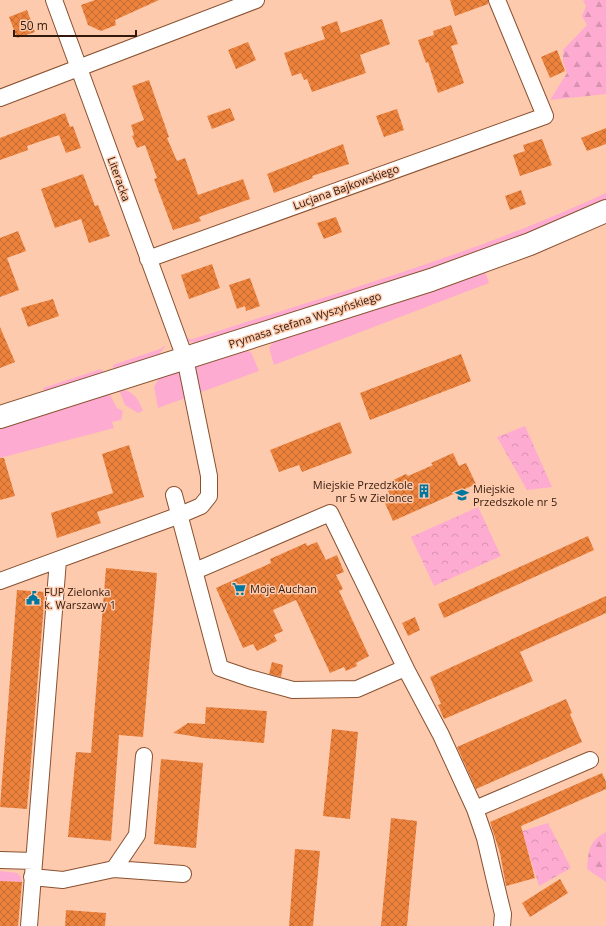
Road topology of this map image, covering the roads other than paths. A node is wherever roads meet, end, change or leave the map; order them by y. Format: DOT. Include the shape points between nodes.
graph roads {
  1 [pos="54,0"];
  2 [pos="256,0"];
  3 [pos="497,0"];
  4 [pos="78,69"];
  5 [pos="0,98"];
  6 [pos="606,211"];
  7 [pos="148,259"];
  8 [pos="185,358"];
  9 [pos="0,418"];
  10 [pos="174,495"];
  11 [pos="180,515"];
  12 [pos="58,560"];
  13 [pos="195,571"];
  14 [pos="0,581"];
  15 [pos="405,668"];
  16 [pos="144,756"];
  17 [pos="590,760"];
  18 [pos="474,809"];
  19 [pos="0,860"];
  20 [pos="33,869"];
  21 [pos="114,869"];
  22 [pos="184,874"];
  23 [pos="29,926"];
  24 [pos="502,926"];
  1 -- 4 [label="street, Literacka"];
  2 -- 4 [label="street"];
  3 -- 7 [label="street, Lucjana Bajkowskiego" via="545,116"];
  4 -- 5 [label="street"];
  4 -- 7 [label="street, Literacka"];
  6 -- 8 [label="main road, Prymasa Stefana Wyszyńskiego" via="530,244 431,280"];
  7 -- 8 [label="street, Literacka"];
  8 -- 9 [label="main road, Prymasa Stefana Wyszyńskiego"];
  8 -- 11 [label="street, Literacka" via="209,476 209,496 201,506"];
  10 -- 11 [label="street"];
  11 -- 12 [label="street, Literacka"];
  11 -- 13 [label="street"];
  12 -- 14 [label="street, Literacka"];
  12 -- 20 [label="street"];
  13 -- 15 [label="street" via="220,668 293,690 357,689"];
  13 -- 15 [label="street" via="330,513"];
  15 -- 18 [label="street" via="441,735"];
  16 -- 21 [label="street" via="137,835"];
  17 -- 18 [label="street"];
  18 -- 24 [label="street" via="485,838 503,914"];
  19 -- 20 [label="street"];
  20 -- 21 [label="street" via="63,880"];
  20 -- 23 [label="street"];
  21 -- 22 [label="street"];
}
